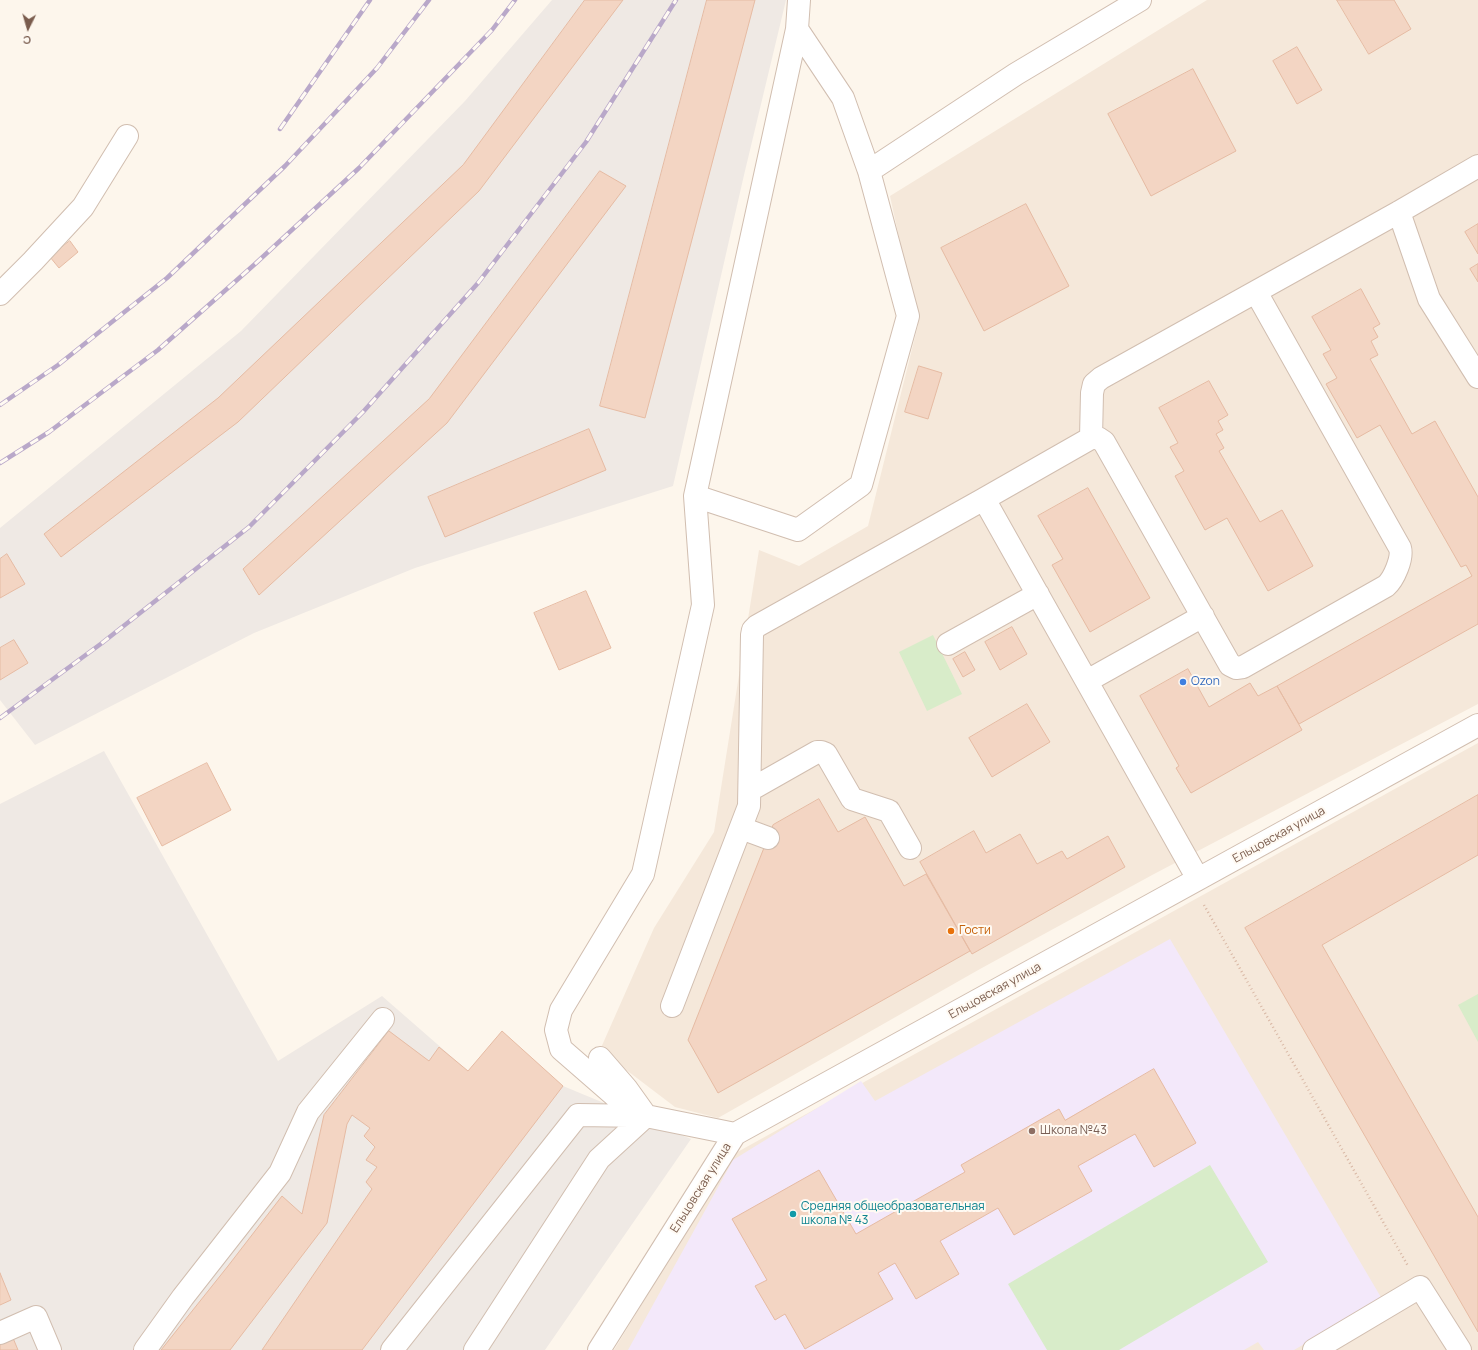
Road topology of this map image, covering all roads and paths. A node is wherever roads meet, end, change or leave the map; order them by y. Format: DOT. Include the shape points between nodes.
graph roads {
  1 [pos="799,0"];
  2 [pos="1140,0"];
  3 [pos="797,29"];
  4 [pos="127,136"];
  5 [pos="1478,166"];
  6 [pos="869,171"];
  7 [pos="1399,212"];
  8 [pos="1256,292"];
  9 [pos="0,294"];
  10 [pos="1478,377"];
  11 [pos="1091,438"];
  12 [pos="695,496"];
  13 [pos="984,499"];
  14 [pos="1038,594"];
  15 [pos="1203,616"];
  16 [pos="948,644"];
  17 [pos="1087,681"];
  18 [pos="1478,725"];
  19 [pos="750,790"];
  20 [pos="741,828"];
  21 [pos="768,838"];
  22 [pos="910,848"];
  23 [pos="1195,881"];
  24 [pos="672,1006"];
  25 [pos="383,1019"];
  26 [pos="600,1058"];
  27 [pos="646,1116"];
  28 [pos="735,1134"];
  29 [pos="1420,1287"];
  30 [pos="0,1333"];
  31 [pos="50,1350"];
  32 [pos="145,1350"];
  33 [pos="392,1350"];
  34 [pos="475,1350"];
  35 [pos="599,1350"];
  36 [pos="1314,1350"];
  37 [pos="1460,1350"];
  1 -- 3 [label="street"];
  2 -- 6 [label="street" via="1016,74"];
  3 -- 6 [label="street" via="843,98"];
  3 -- 12 [label="street"];
  4 -- 9 [label="street" via="83,207"];
  5 -- 7 [label="street"];
  6 -- 12 [label="street" via="908,316 861,485 798,530"];
  7 -- 8 [label="street"];
  7 -- 10 [label="street" via="1429,299"];
  8 -- 11 [label="street" via="1094,384"];
  8 -- 15 [label="street" via="1400,548 1401,557 1386,586 1243,667 1236,668 1230,664"];
  11 -- 13 [label="street"];
  11 -- 15 [label="street" via="1098,438 1104,442"];
  12 -- 27 [label="street" via="703,605 643,874 561,1010 556,1030 560,1049 615,1096"];
  13 -- 14 [label="street"];
  13 -- 19 [label="street" via="753,630"];
  14 -- 16 [label="street"];
  14 -- 17 [label="street"];
  15 -- 17 [label="street"];
  17 -- 23 [label="street"];
  18 -- 23 [label="street, Ельцовская улица"];
  19 -- 20 [label="street" via="750,806"];
  19 -- 22 [label="street" via="821,752 826,754 852,799 889,811"];
  20 -- 21 [label="street"];
  20 -- 24 [label="street"];
  23 -- 28 [label="street, Ельцовская улица"];
  23 -- 29 [label="path"];
  25 -- 32 [label="street" via="308,1112 280,1173"];
  26 -- 27 [label="street"];
  27 -- 28 [label="street"];
  27 -- 33 [label="street" via="578,1115"];
  27 -- 34 [label="street" via="599,1158"];
  28 -- 35 [label="street, Ельцовская улица"];
  29 -- 36 [label="street"];
  29 -- 37 [label="street"];
  30 -- 31 [label="street" via="36,1318"];
}
